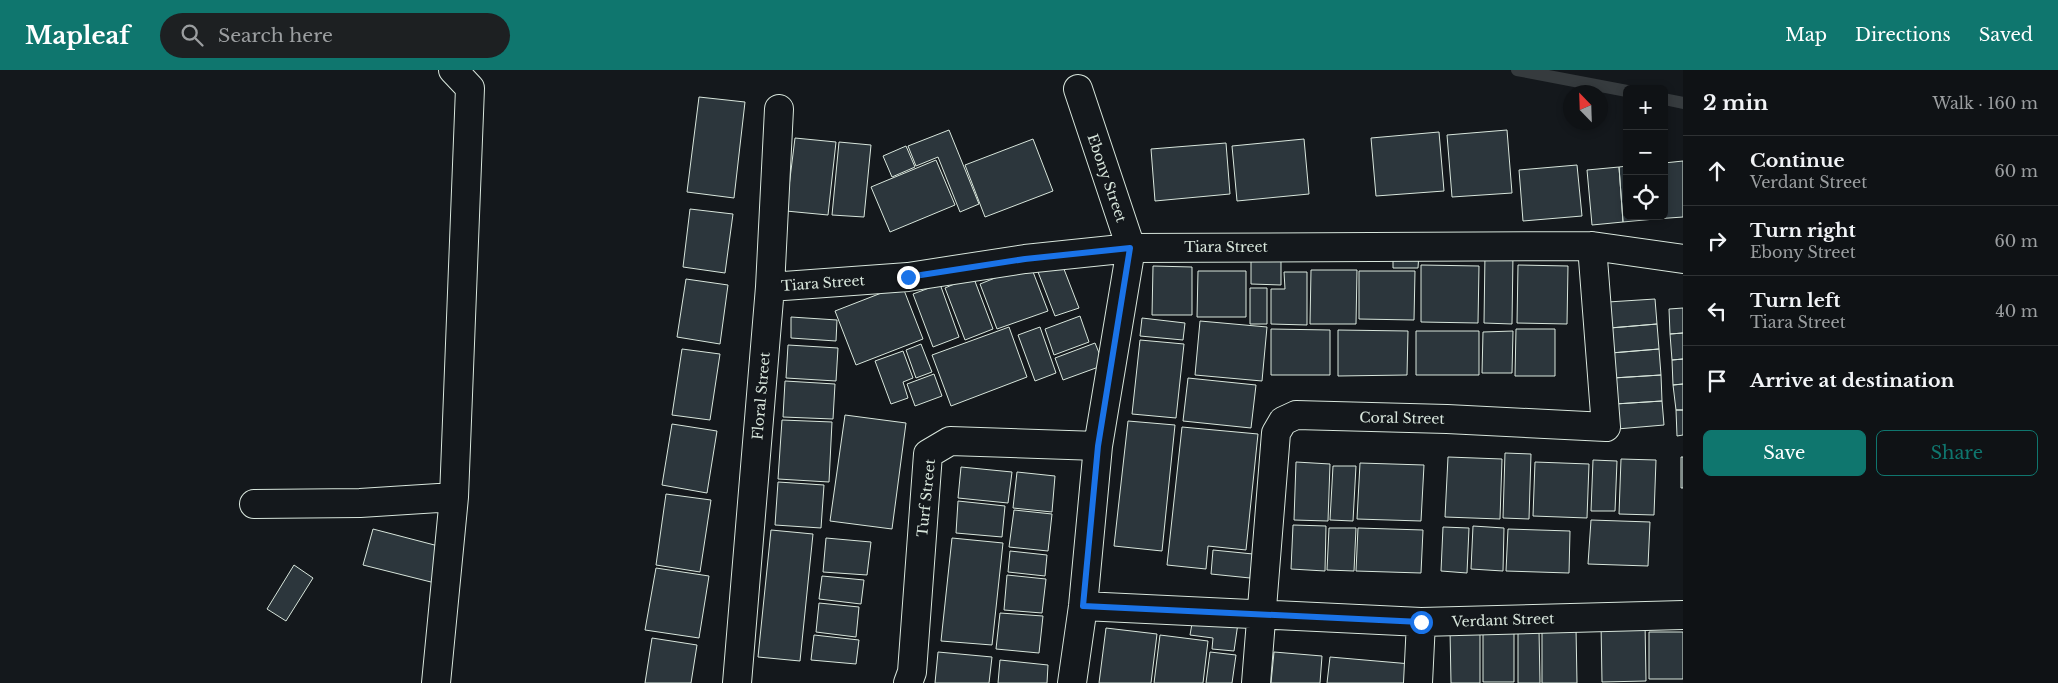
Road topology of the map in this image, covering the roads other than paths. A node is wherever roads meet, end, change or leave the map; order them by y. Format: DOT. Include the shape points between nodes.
graph roads {
  1 [pos="453,70"];
  2 [pos="1078,89"];
  3 [pos="779,109"];
  4 [pos="1592,246"];
  5 [pos="1130,248"];
  6 [pos="1683,258"];
  7 [pos="770,287"];
  8 [pos="1098,446"];
  9 [pos="454,497"];
  10 [pos="254,504"];
  11 [pos="1083,606"];
  12 [pos="1260,614"];
  13 [pos="1683,615"];
  14 [pos="1421,622"];
  15 [pos="436,683"];
  16 [pos="737,683"];
  17 [pos="908,683"];
  18 [pos="1072,683"];
  19 [pos="1256,683"];
  20 [pos="1418,683"];
  1 -- 9 [label="street" via="470,88"];
  2 -- 5 [label="street, Ebony Street"];
  3 -- 7 [label="street, Floral Street"];
  4 -- 5 [label="street, Tiara Street"];
  4 -- 6 [label="street, Tiara Street"];
  4 -- 12 [label="street, Coral Street" via="1606,427 1305,416 1283,421 1276,433"];
  5 -- 7 [label="street, Tiara Street" via="1025,259 908,277"];
  5 -- 8 [label="street, Ebony Street"];
  7 -- 16 [label="street, Floral Street"];
  8 -- 11 [label="street, Ebony Street"];
  8 -- 17 [label="street, Turf Street" via="950,441 928,454 912,672"];
  9 -- 10 [label="street" via="360,503"];
  9 -- 15 [label="street"];
  11 -- 12 [label="street, Verdant Street"];
  11 -- 18 [label="street, Ebony Street"];
  12 -- 14 [label="street, Verdant Street"];
  12 -- 19 [label="street, Coral Street"];
  13 -- 14 [label="street, Verdant Street"];
  14 -- 20 [label="street"];
}
